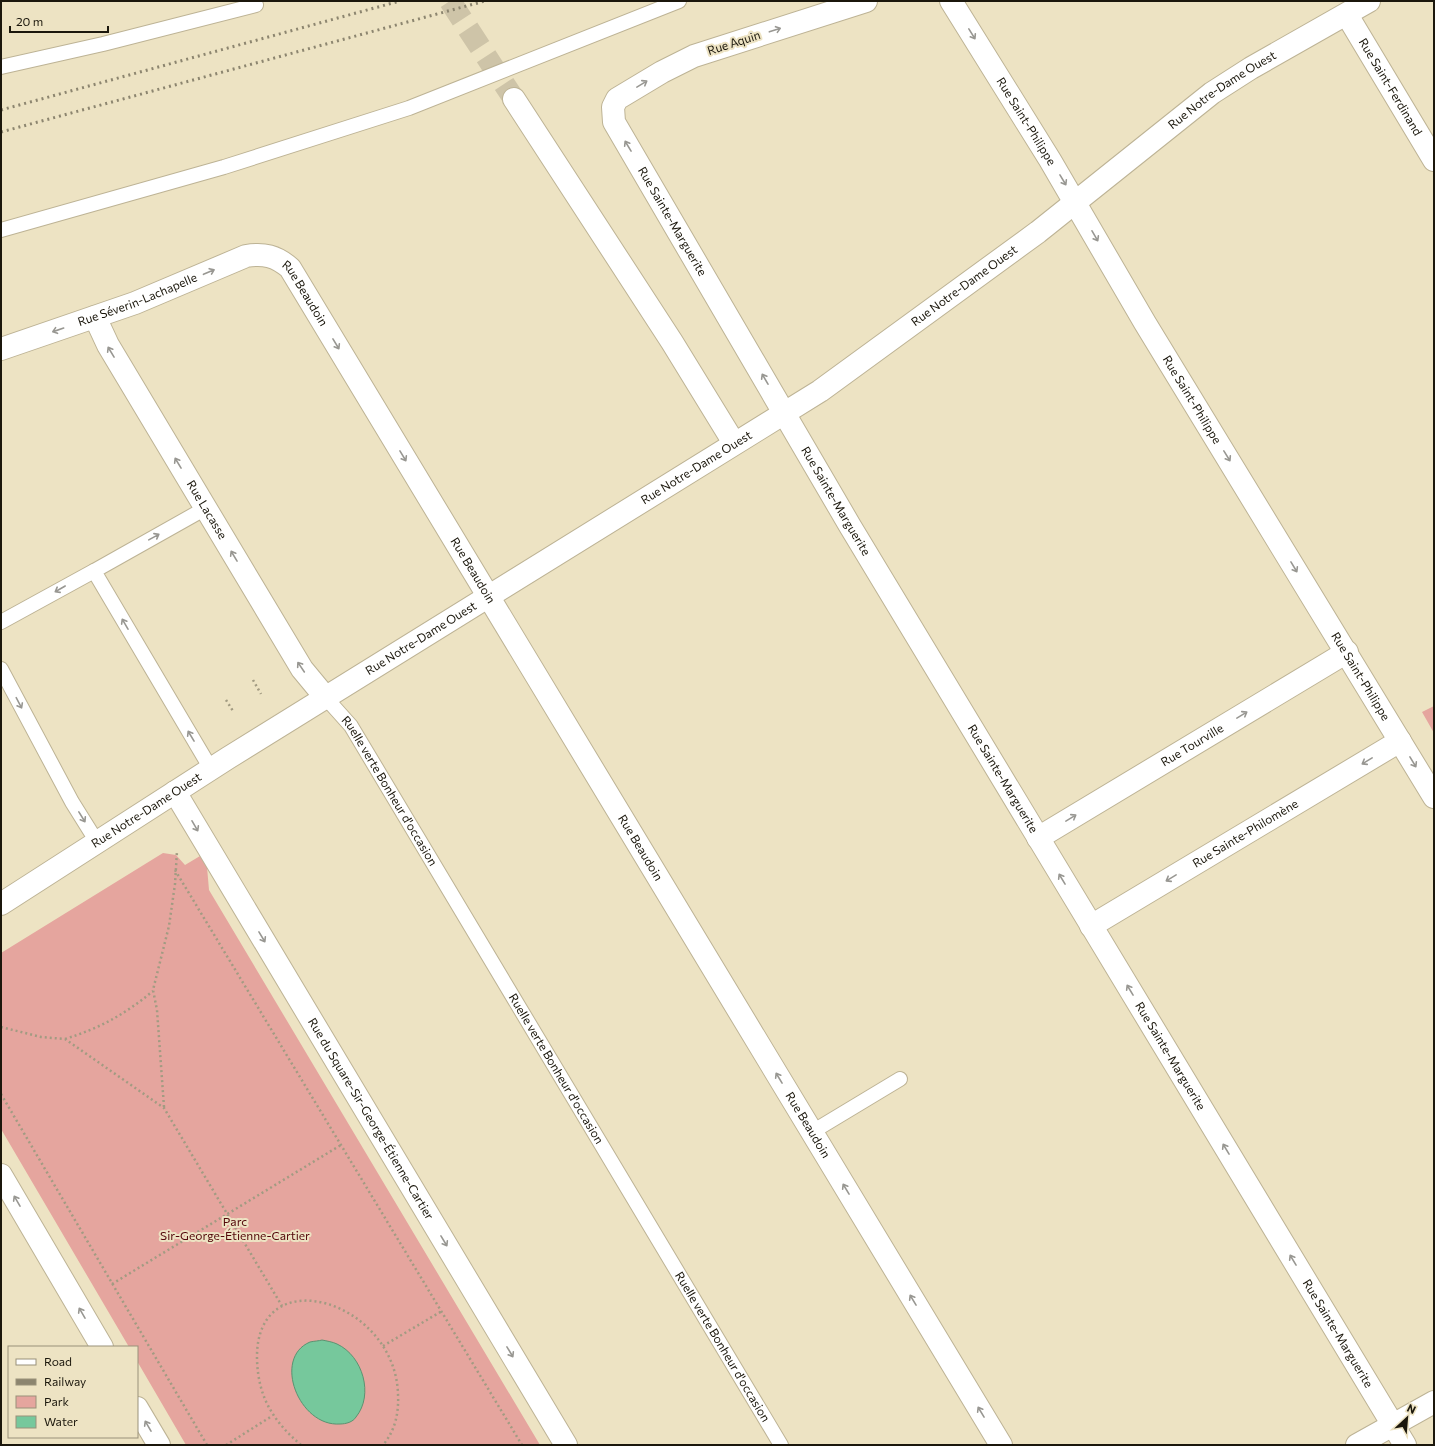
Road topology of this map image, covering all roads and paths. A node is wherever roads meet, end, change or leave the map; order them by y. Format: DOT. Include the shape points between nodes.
graph roads {
  1 [pos="679,1"];
  2 [pos="866,1"];
  3 [pos="951,1"];
  4 [pos="1370,1"];
  5 [pos="256,4"];
  6 [pos="1347,14"];
  7 [pos="1,67"];
  8 [pos="514,99"];
  9 [pos="613,107"];
  10 [pos="1434,160"];
  11 [pos="1076,202"];
  12 [pos="1,230"];
  13 [pos="274,256"];
  14 [pos="94,317"];
  15 [pos="1,349"];
  16 [pos="784,413"];
  17 [pos="734,443"];
  18 [pos="206,508"];
  19 [pos="94,571"];
  20 [pos="488,598"];
  21 [pos="1,622"];
  22 [pos="1347,652"];
  23 [pos="1,669"];
  24 [pos="253,680"];
  25 [pos="261,694"];
  26 [pos="326,698"];
  27 [pos="226,700"];
  28 [pos="233,711"];
  29 [pos="1400,741"];
  30 [pos="211,770"];
  31 [pos="175,792"];
  32 [pos="1434,797"];
  33 [pos="1038,838"];
  34 [pos="97,842"];
  35 [pos="1,904"];
  36 [pos="1092,926"];
  37 [pos="153,990"];
  38 [pos="1,1026"];
  39 [pos="64,1039"];
  40 [pos="900,1079"];
  41 [pos="1,1094"];
  42 [pos="164,1108"];
  43 [pos="812,1132"];
  44 [pos="341,1144"];
  45 [pos="1,1175"];
  46 [pos="228,1214"];
  47 [pos="112,1284"];
  48 [pos="282,1306"];
  49 [pos="442,1312"];
  50 [pos="101,1346"];
  51 [pos="383,1346"];
  52 [pos="1434,1402"];
  53 [pos="138,1410"];
  54 [pos="272,1416"];
  55 [pos="1393,1425"];
  56 [pos="159,1445"];
  57 [pos="207,1445"];
  58 [pos="226,1445"];
  59 [pos="301,1445"];
  60 [pos="383,1445"];
  61 [pos="522,1445"];
  62 [pos="566,1445"];
  63 [pos="781,1445"];
  64 [pos="1001,1445"];
  65 [pos="1358,1445"];
  66 [pos="1405,1445"];
  1 -- 12 [label="lane" via="409,108 232,164"];
  9 -- 2 [label="street, Rue Aquin, one-way" via="621,96 694,56"];
  3 -- 11 [label="street, Rue Saint-Philippe, one-way"];
  4 -- 6 [label="street, Rue Notre-Dame Ouest"];
  5 -- 7 [label="lane" via="104,44"];
  6 -- 10 [label="street, Rue Saint-Ferdinand"];
  6 -- 11 [label="street, Rue Notre-Dame Ouest" via="1212,93"];
  8 -- 17 [label="street" via="672,342"];
  16 -- 9 [label="street, Rue Sainte-Marguerite, one-way" via="617,128 612,114"];
  11 -- 16 [label="street, Rue Notre-Dame Ouest" via="964,287 820,391"];
  11 -- 22 [label="street, Rue Saint-Philippe, one-way" via="1145,323"];
  14 -- 13 [label="street, Rue Séverin-Lachapelle, one-way" via="135,303 246,256"];
  13 -- 20 [label="street, Rue Beaudoin, one-way" via="290,268 298,280"];
  14 -- 15 [label="street, Rue Séverin-Lachapelle, one-way"];
  18 -- 14 [label="street, Rue Lacasse, one-way" via="108,345"];
  16 -- 17 [label="street, Rue Notre-Dame Ouest"];
  16 -- 33 [label="street, Rue Sainte-Marguerite"];
  17 -- 20 [label="street, Rue Notre-Dame Ouest"];
  19 -- 18 [label="lane, one-way"];
  26 -- 18 [label="street, Rue Lacasse, one-way" via="302,669"];
  19 -- 21 [label="lane, one-way"];
  30 -- 19 [label="lane, one-way"];
  20 -- 26 [label="street, Rue Notre-Dame Ouest"];
  43 -- 20 [label="street, Rue Beaudoin, one-way"];
  22 -- 29 [label="street, Rue Saint-Philippe"];
  33 -- 22 [label="street, Rue Tourville, one-way"];
  23 -- 34 [label="lane, one-way" via="72,802"];
  24 -- 25 [label="path"];
  26 -- 30 [label="street, Rue Notre-Dame Ouest"];
  26 -- 63 [label="lane, Ruelle verte Bonheur d'occasion" via="355,733"];
  27 -- 28 [label="path"];
  29 -- 32 [label="street, Rue Saint-Philippe, one-way"];
  29 -- 36 [label="street, Rue Sainte-Philomène, one-way"];
  30 -- 31 [label="street, Rue Notre-Dame Ouest"];
  31 -- 34 [label="street, Rue Notre-Dame Ouest"];
  31 -- 62 [label="street, Rue du Square-Sir-George-Étienne-Cartier, one-way"];
  36 -- 33 [label="street, Rue Sainte-Marguerite, one-way"];
  34 -- 35 [label="street, Rue Notre-Dame Ouest"];
  55 -- 36 [label="street, Rue Sainte-Marguerite, one-way"];
  37 -- 39 [label="path" via="122,1016"];
  37 -- 42 [label="path" via="157,1010"];
  37 -- 44 [label="path" via="169,926 175,870"];
  38 -- 39 [label="path"];
  39 -- 42 [label="path"];
  40 -- 43 [label="lane"];
  41 -- 47 [label="path"];
  42 -- 46 [label="path"];
  64 -- 43 [label="street, Rue Beaudoin, one-way"];
  44 -- 46 [label="path"];
  44 -- 49 [label="path"];
  50 -- 45 [label="street, one-way"];
  46 -- 47 [label="path"];
  46 -- 48 [label="path"];
  47 -- 57 [label="path"];
  48 -- 51 [label="path" via="315,1301 333,1305 360,1320"];
  48 -- 54 [label="path" via="266,1321 258,1350 260,1384"];
  49 -- 51 [label="path"];
  49 -- 61 [label="path"];
  51 -- 60 [label="path" via="396,1376 398,1400 397,1416"];
  52 -- 55 [label="street"];
  56 -- 53 [label="street, one-way"];
  54 -- 58 [label="path"];
  54 -- 59 [label="path"];
  55 -- 65 [label="street"];
  55 -- 66 [label="street, Rue Sainte-Marguerite"];
}
